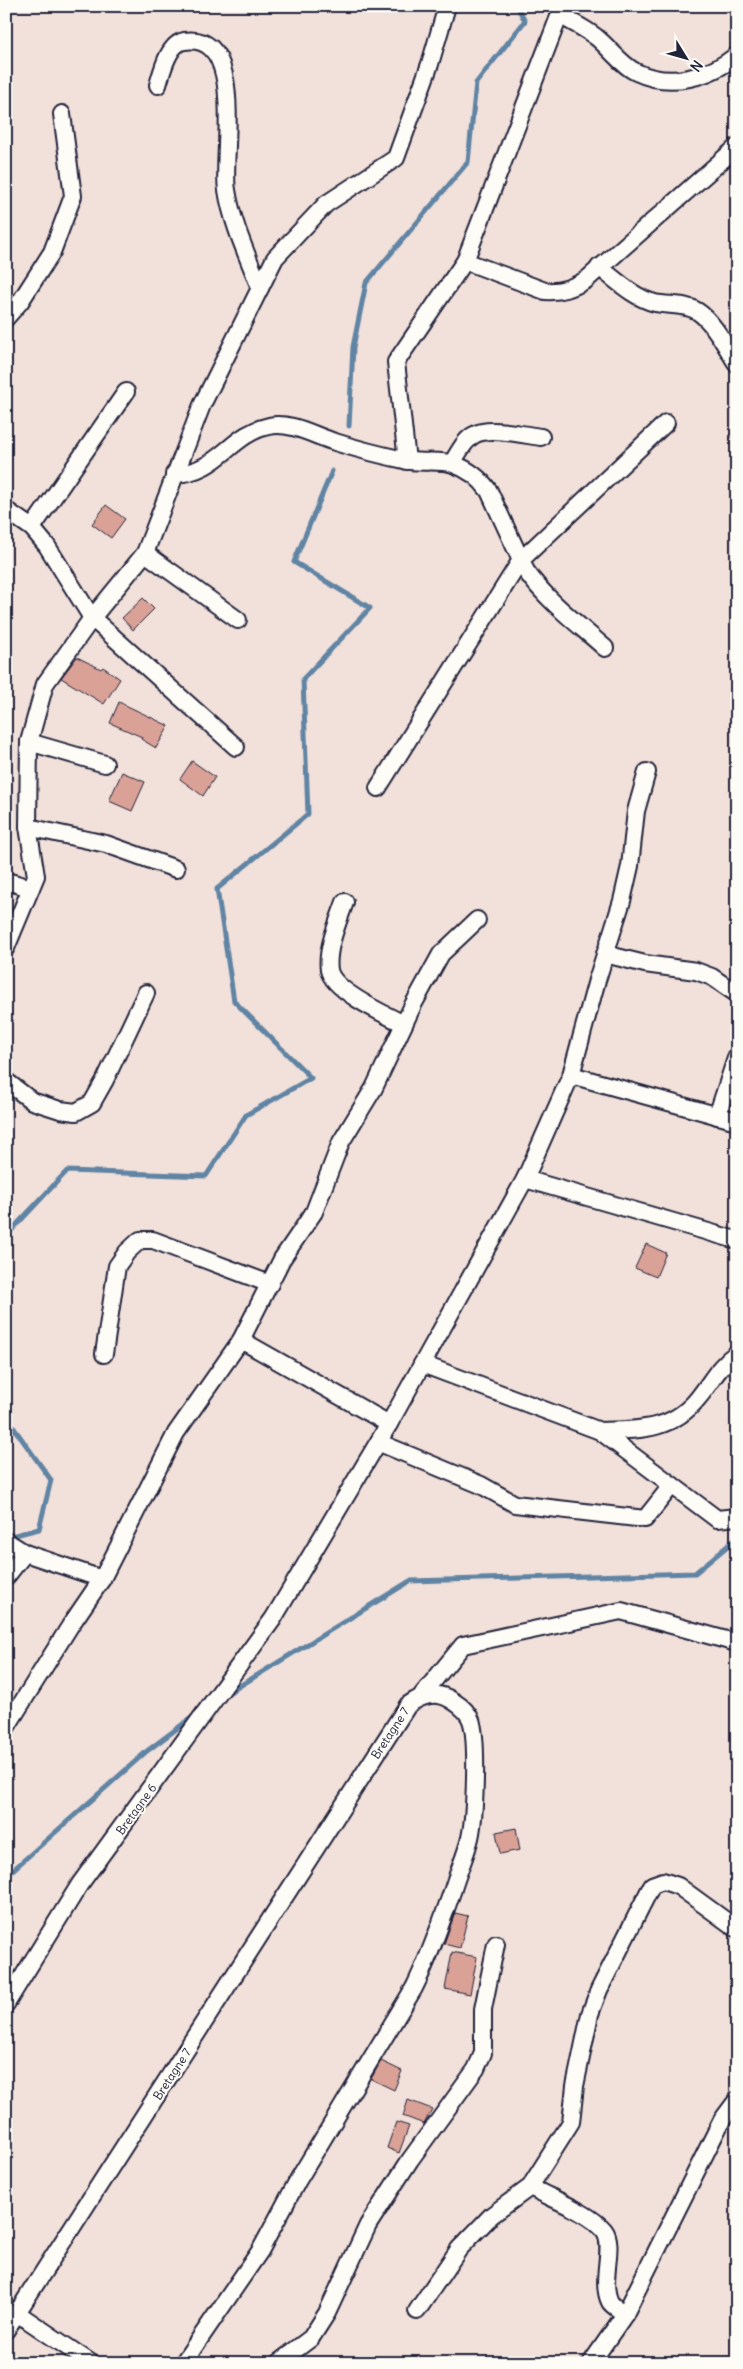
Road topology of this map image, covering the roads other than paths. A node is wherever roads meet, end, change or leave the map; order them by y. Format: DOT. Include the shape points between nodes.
graph roads {
  1 [pos="447,6"];
  2 [pos="561,11"];
  3 [pos="737,55"];
  4 [pos="158,85"];
  5 [pos="62,114"];
  6 [pos="737,147"];
  7 [pos="465,261"];
  8 [pos="599,268"];
  9 [pos="260,288"];
  10 [pos="6,318"];
  11 [pos="737,364"];
  12 [pos="126,392"];
  13 [pos="666,423"];
  14 [pos="541,437"];
  15 [pos="407,461"];
  16 [pos="452,463"];
  17 [pos="174,474"];
  18 [pos="6,510"];
  19 [pos="32,528"];
  20 [pos="145,553"];
  21 [pos="521,560"];
  22 [pos="92,618"];
  23 [pos="238,620"];
  24 [pos="605,648"];
  25 [pos="29,742"];
  26 [pos="236,747"];
  27 [pos="105,764"];
  28 [pos="647,772"];
  29 [pos="378,788"];
  30 [pos="28,828"];
  31 [pos="176,869"];
  32 [pos="6,881"];
  33 [pos="31,888"];
  34 [pos="345,902"];
  35 [pos="477,920"];
  36 [pos="6,948"];
  37 [pos="605,954"];
  38 [pos="146,992"];
  39 [pos="737,994"];
  40 [pos="404,1024"];
  41 [pos="737,1055"];
  42 [pos="572,1075"];
  43 [pos="6,1081"];
  44 [pos="717,1116"];
  45 [pos="737,1121"];
  46 [pos="525,1179"];
  47 [pos="736,1240"];
  48 [pos="270,1284"];
  49 [pos="241,1340"];
  50 [pos="737,1353"];
  51 [pos="104,1354"];
  52 [pos="422,1364"];
  53 [pos="389,1424"];
  54 [pos="600,1431"];
  55 [pos="380,1443"];
  56 [pos="672,1485"];
  57 [pos="737,1517"];
  58 [pos="6,1541"];
  59 [pos="26,1553"];
  60 [pos="6,1577"];
  61 [pos="102,1579"];
  62 [pos="737,1643"];
  63 [pos="422,1695"];
  64 [pos="6,1728"];
  65 [pos="737,1929"];
  66 [pos="496,1944"];
  67 [pos="6,2004"];
  68 [pos="737,2100"];
  69 [pos="532,2185"];
  70 [pos="417,2311"];
  71 [pos="17,2313"];
  72 [pos="626,2314"];
  73 [pos="6,2330"];
  74 [pos="91,2363"];
  75 [pos="183,2363"];
  76 [pos="278,2363"];
  77 [pos="591,2363"];
  1 -- 9 [label="street" via="396,158 326,204 275,258"];
  2 -- 3 [label="street" via="635,72 667,81 693,78"];
  2 -- 7 [label="street"];
  4 -- 9 [label="street" via="171,51 180,42 202,42 213,51 228,91 227,190"];
  5 -- 10 [label="street" via="73,196 52,252"];
  6 -- 8 [label="street"];
  7 -- 8 [label="street" via="545,292 558,292 575,286"];
  7 -- 15 [label="street" via="396,362"];
  8 -- 11 [label="street" via="645,299 687,306 697,311"];
  9 -- 17 [label="street" via="202,405"];
  12 -- 19 [label="street"];
  13 -- 21 [label="street"];
  14 -- 16 [label="street" via="481,432 465,443"];
  15 -- 16 [label="street"];
  15 -- 17 [label="street" via="336,443 283,425 270,425 248,434 200,470"];
  16 -- 21 [label="street" via="472,473 489,491"];
  17 -- 20 [label="street"];
  18 -- 19 [label="street"];
  19 -- 22 [label="street"];
  20 -- 22 [label="street"];
  20 -- 23 [label="street"];
  21 -- 24 [label="street" via="544,594"];
  21 -- 29 [label="street"];
  22 -- 25 [label="street" via="45,684"];
  22 -- 26 [label="street"];
  25 -- 27 [label="street"];
  25 -- 30 [label="street"];
  28 -- 37 [label="street, Bretagne 6" via="636,811 624,892"];
  30 -- 31 [label="street" via="106,844"];
  30 -- 33 [label="street" via="36,876"];
  32 -- 33 [label="street"];
  33 -- 36 [label="street"];
  34 -- 40 [label="street" via="330,954 332,979 373,1008"];
  35 -- 40 [label="street" via="441,954"];
  37 -- 39 [label="street" via="696,971 712,977"];
  37 -- 42 [label="street, Bretagne 6"];
  38 -- 43 [label="street" via="106,1080 92,1103 76,1112 60,1110 32,1102"];
  40 -- 48 [label="street" via="374,1088 341,1142 314,1212"];
  41 -- 44 [label="street"];
  42 -- 44 [label="street"];
  42 -- 46 [label="street, Bretagne 6"];
  44 -- 45 [label="street"];
  46 -- 47 [label="street"];
  46 -- 52 [label="street, Bretagne 6"];
  48 -- 49 [label="street"];
  48 -- 51 [label="street" via="153,1240 140,1240 117,1266"];
  49 -- 53 [label="street"];
  49 -- 61 [label="street" via="176,1433"];
  50 -- 54 [label="street" via="716,1370 685,1412 666,1424 645,1430"];
  52 -- 53 [label="street, Bretagne 6"];
  52 -- 54 [label="street"];
  53 -- 55 [label="street, Bretagne 6"];
  54 -- 56 [label="street"];
  55 -- 56 [label="street" via="480,1485 515,1504 644,1519"];
  55 -- 67 [label="street, Bretagne 6" via="273,1619 80,1884"];
  56 -- 57 [label="street" via="717,1519"];
  58 -- 59 [label="street"];
  59 -- 60 [label="street"];
  59 -- 61 [label="street"];
  61 -- 64 [label="street"];
  62 -- 63 [label="street, Bretagne 7" via="621,1611 463,1644"];
  63 -- 71 [label="street, Bretagne 7" via="408,1705"];
  63 -- 75 [label="street" via="437,1695 462,1707 471,1718 475,1735 470,1838 430,1957 298,2180 260,2251"];
  65 -- 69 [label="street" via="678,1886 664,1881 652,1885 590,2014 571,2122"];
  66 -- 76 [label="street" via="483,2009 483,2053 476,2069 368,2224 327,2313 311,2338"];
  68 -- 72 [label="street" via="722,2120"];
  69 -- 70 [label="street" via="492,2215 459,2249"];
  69 -- 72 [label="street" via="605,2231 609,2246 606,2288 611,2304"];
  71 -- 73 [label="street, Bretagne 7"];
  71 -- 74 [label="street"];
  72 -- 77 [label="street"];
}
